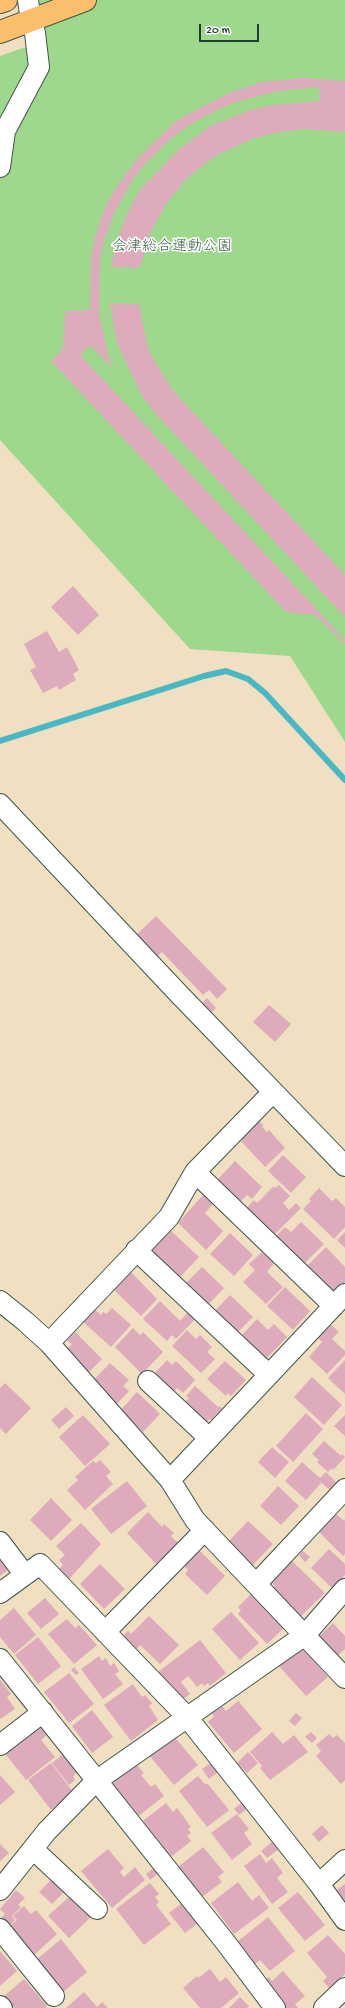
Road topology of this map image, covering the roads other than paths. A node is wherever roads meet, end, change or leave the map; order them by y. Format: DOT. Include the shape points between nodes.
graph roads {
  1 [pos="6,0"];
  2 [pos="28,0"];
  3 [pos="85,0"];
  4 [pos="0,2"];
  5 [pos="31,21"];
  6 [pos="0,32"];
  7 [pos="0,167"];
  8 [pos="0,804"];
  9 [pos="273,1092"];
  10 [pos="345,1166"];
  11 [pos="195,1172"];
  12 [pos="136,1250"];
  13 [pos="339,1300"];
  14 [pos="0,1301"];
  15 [pos="49,1343"];
  16 [pos="268,1374"];
  17 [pos="148,1380"];
  18 [pos="209,1438"];
  19 [pos="170,1480"];
  20 [pos="345,1489"];
  21 [pos="205,1530"];
  22 [pos="0,1542"];
  23 [pos="25,1575"];
  24 [pos="256,1584"];
  25 [pos="345,1589"];
  26 [pos="0,1594"];
  27 [pos="105,1632"];
  28 [pos="305,1635"];
  29 [pos="0,1659"];
  30 [pos="345,1678"];
  31 [pos="43,1712"];
  32 [pos="188,1717"];
  33 [pos="0,1745"];
  34 [pos="96,1781"];
  35 [pos="33,1849"];
  36 [pos="345,1860"];
  37 [pos="319,1884"];
  38 [pos="0,1890"];
  39 [pos="97,1909"];
  40 [pos="345,1920"];
  41 [pos="0,1929"];
  42 [pos="345,1988"];
  43 [pos="54,1996"];
  44 [pos="275,2008"];
  45 [pos="324,2008"];
  1 -- 4 [label="main road"];
  2 -- 5 [label="street"];
  3 -- 5 [label="main road"];
  5 -- 6 [label="main road"];
  5 -- 7 [label="street" via="39,67 5,131"];
  8 -- 9 [label="street"];
  9 -- 10 [label="street"];
  9 -- 11 [label="street"];
  11 -- 12 [label="street" via="169,1217"];
  11 -- 13 [label="street"];
  12 -- 15 [label="street"];
  12 -- 16 [label="street"];
  13 -- 16 [label="street"];
  14 -- 15 [label="street"];
  15 -- 19 [label="street"];
  16 -- 18 [label="street"];
  17 -- 18 [label="street"];
  18 -- 19 [label="street"];
  19 -- 21 [label="street" via="195,1520"];
  20 -- 24 [label="street"];
  21 -- 24 [label="street"];
  21 -- 27 [label="street"];
  22 -- 23 [label="street"];
  23 -- 26 [label="street"];
  23 -- 27 [label="street" via="40,1564"];
  24 -- 28 [label="street"];
  25 -- 28 [label="street"];
  27 -- 32 [label="street"];
  28 -- 30 [label="street"];
  28 -- 32 [label="street"];
  29 -- 31 [label="street"];
  31 -- 33 [label="street"];
  31 -- 34 [label="street"];
  32 -- 34 [label="street"];
  32 -- 37 [label="street"];
  34 -- 35 [label="street"];
  34 -- 44 [label="street"];
  35 -- 38 [label="street"];
  35 -- 39 [label="street"];
  36 -- 37 [label="street"];
  37 -- 40 [label="street"];
  41 -- 43 [label="street"];
  42 -- 45 [label="street"];
}
